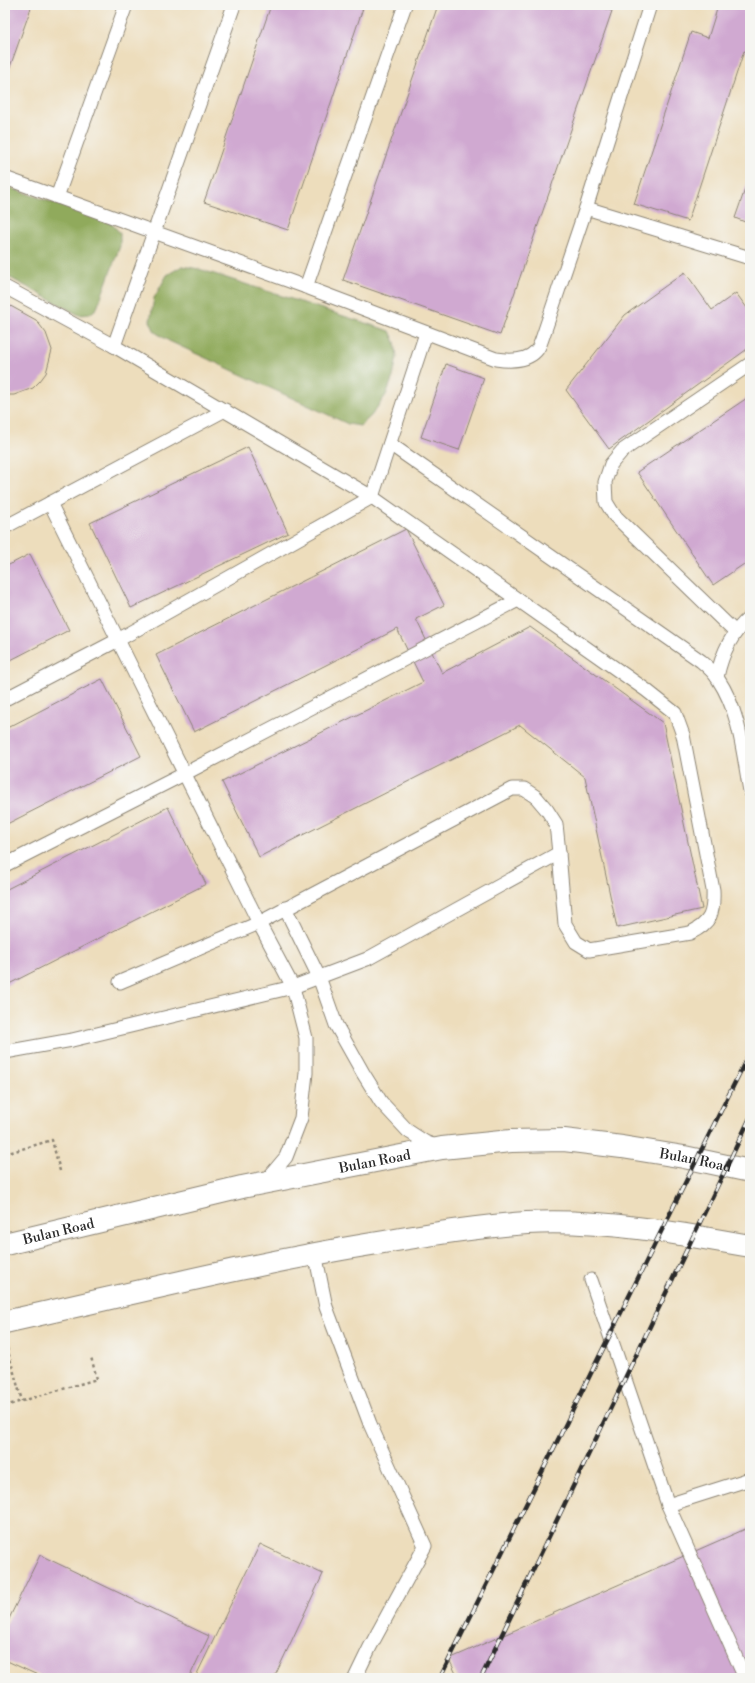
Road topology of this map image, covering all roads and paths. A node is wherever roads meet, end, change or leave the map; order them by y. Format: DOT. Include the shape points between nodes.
graph roads {
  1 [pos="126,5"];
  2 [pos="234,5"];
  3 [pos="405,5"];
  4 [pos="650,5"];
  5 [pos="5,178"];
  6 [pos="57,197"];
  7 [pos="586,208"];
  8 [pos="155,232"];
  9 [pos="750,258"];
  10 [pos="5,287"];
  11 [pos="306,287"];
  12 [pos="426,333"];
  13 [pos="114,346"];
  14 [pos="750,364"];
  15 [pos="225,410"];
  16 [pos="390,444"];
  17 [pos="372,497"];
  18 [pos="50,504"];
  19 [pos="5,527"];
  20 [pos="518,600"];
  21 [pos="750,617"];
  22 [pos="735,632"];
  23 [pos="118,640"];
  24 [pos="717,677"];
  25 [pos="5,699"];
  26 [pos="184,774"];
  27 [pos="750,791"];
  28 [pos="560,853"];
  29 [pos="5,865"];
  30 [pos="285,908"];
  31 [pos="259,923"];
  32 [pos="320,977"];
  33 [pos="120,982"];
  34 [pos="293,987"];
  35 [pos="5,1052"];
  36 [pos="442,1148"];
  37 [pos="5,1154"];
  38 [pos="60,1170"];
  39 [pos="750,1171"];
  40 [pos="265,1182"];
  41 [pos="5,1244"];
  42 [pos="750,1246"];
  43 [pos="315,1253"];
  44 [pos="591,1280"];
  45 [pos="5,1322"];
  46 [pos="5,1343"];
  47 [pos="91,1357"];
  48 [pos="22,1401"];
  49 [pos="5,1406"];
  50 [pos="750,1479"];
  51 [pos="668,1506"];
  52 [pos="355,1678"];
  53 [pos="745,1678"];
  1 -- 6 [label="lane"];
  2 -- 8 [label="lane"];
  3 -- 11 [label="lane"];
  4 -- 7 [label="lane"];
  5 -- 6 [label="lane"];
  6 -- 8 [label="lane"];
  7 -- 9 [label="lane"];
  7 -- 12 [label="lane" via="536,351 513,361 496,360"];
  8 -- 11 [label="lane"];
  8 -- 13 [label="lane"];
  10 -- 13 [label="lane"];
  11 -- 12 [label="lane"];
  12 -- 16 [label="lane"];
  13 -- 15 [label="lane"];
  14 -- 22 [label="lane" via="622,451 611,464 605,482 606,502 614,515"];
  15 -- 17 [label="lane"];
  15 -- 18 [label="lane"];
  16 -- 17 [label="lane"];
  16 -- 24 [label="lane" via="701,661"];
  17 -- 20 [label="lane"];
  17 -- 23 [label="lane"];
  18 -- 19 [label="lane"];
  18 -- 23 [label="lane"];
  20 -- 26 [label="lane"];
  20 -- 28 [label="lane" via="675,713 683,735 711,882 714,907 711,916 701,928 690,934 589,950 576,942 565,924"];
  21 -- 22 [label="lane"];
  22 -- 24 [label="lane" via="720,664"];
  23 -- 25 [label="lane"];
  23 -- 26 [label="lane"];
  24 -- 27 [label="lane" via="736,718"];
  26 -- 29 [label="lane"];
  26 -- 31 [label="lane"];
  28 -- 30 [label="lane" via="556,824 548,810 524,789 512,789"];
  28 -- 32 [label="lane" via="367,959"];
  30 -- 31 [label="lane"];
  30 -- 32 [label="lane"];
  31 -- 33 [label="lane"];
  31 -- 34 [label="lane"];
  32 -- 34 [label="lane"];
  32 -- 36 [label="lane" via="336,1025 381,1102 408,1131 424,1142"];
  34 -- 35 [label="lane" via="72,1040"];
  34 -- 40 [label="lane" via="306,1038 306,1073 301,1118 286,1157"];
  36 -- 39 [label="main road, Bulan Road" via="511,1141 564,1140 684,1157"];
  36 -- 40 [label="main road, Bulan Road"];
  37 -- 38 [label="path" via="52,1140"];
  40 -- 41 [label="main road, Bulan Road"];
  42 -- 43 [label="main road" via="626,1227 528,1223 435,1233"];
  43 -- 45 [label="main road"];
  43 -- 52 [label="lane" via="326,1307 370,1424 425,1546"];
  44 -- 51 [label="lane"];
  46 -- 48 [label="path"];
  47 -- 48 [label="path" via="97,1379"];
  48 -- 49 [label="path"];
  50 -- 51 [label="lane"];
  51 -- 53 [label="lane"];
}
